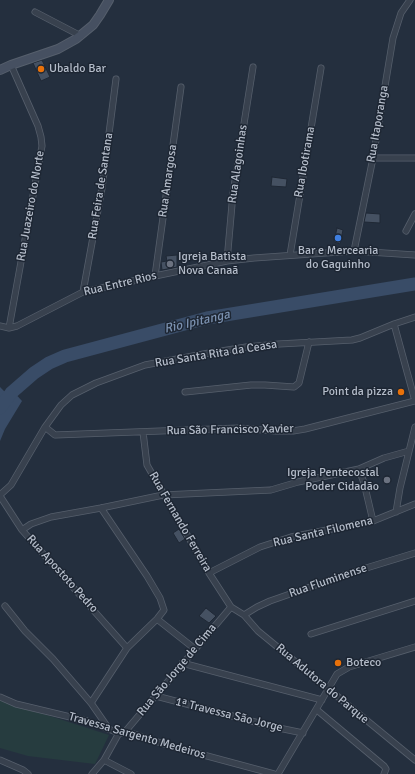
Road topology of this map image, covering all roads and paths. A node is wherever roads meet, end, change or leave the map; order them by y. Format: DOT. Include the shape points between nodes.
graph roads {
  1 [pos="109,0"];
  2 [pos="410,0"];
  3 [pos="35,12"];
  4 [pos="81,36"];
  5 [pos="11,65"];
  6 [pos="253,67"];
  7 [pos="321,68"];
  8 [pos="0,70"];
  9 [pos="116,79"];
  10 [pos="181,87"];
  11 [pos="373,158"];
  12 [pos="415,158"];
  13 [pos="415,214"];
  14 [pos="406,231"];
  15 [pos="354,251"];
  16 [pos="290,255"];
  17 [pos="415,255"];
  18 [pos="227,262"];
  19 [pos="155,276"];
  20 [pos="83,292"];
  21 [pos="415,318"];
  22 [pos="394,324"];
  23 [pos="0,326"];
  24 [pos="9,328"];
  25 [pos="308,342"];
  26 [pos="185,392"];
  27 [pos="415,401"];
  28 [pos="45,427"];
  29 [pos="415,427"];
  30 [pos="143,432"];
  31 [pos="413,440"];
  32 [pos="409,451"];
  33 [pos="359,469"];
  34 [pos="0,495"];
  35 [pos="163,495"];
  36 [pos="415,504"];
  37 [pos="101,508"];
  38 [pos="396,512"];
  39 [pos="373,521"];
  40 [pos="22,530"];
  41 [pos="415,553"];
  42 [pos="210,573"];
  43 [pos="415,601"];
  44 [pos="5,606"];
  45 [pos="231,607"];
  46 [pos="244,615"];
  47 [pos="157,619"];
  48 [pos="311,634"];
  49 [pos="415,647"];
  50 [pos="128,648"];
  51 [pos="195,648"];
  52 [pos="182,663"];
  53 [pos="328,690"];
  54 [pos="156,696"];
  55 [pos="0,697"];
  56 [pos="322,700"];
  57 [pos="90,703"];
  58 [pos="317,710"];
  59 [pos="109,730"];
  60 [pos="121,733"];
  61 [pos="303,733"];
  62 [pos="0,760"];
  63 [pos="104,760"];
  64 [pos="415,760"];
  65 [pos="28,774"];
  66 [pos="92,774"];
  67 [pos="131,774"];
  68 [pos="274,774"];
  69 [pos="278,774"];
  70 [pos="384,774"];
  1 -- 4 [label="street" via="100,15"];
  2 -- 11 [label="street, Rua Itaporanga" via="393,38"];
  3 -- 4 [label="street"];
  4 -- 5 [label="street" via="58,49"];
  5 -- 8 [label="street"];
  5 -- 24 [label="street, Rua Juazeiro do Norte" via="38,126 42,146"];
  6 -- 18 [label="street, Rua Alagoinhas" via="233,193"];
  7 -- 16 [label="street, Rua Ibotirama"];
  9 -- 20 [label="street, Rua Feira de Santana" via="102,188"];
  10 -- 19 [label="street, Rua Amargosa"];
  11 -- 12 [label="street"];
  11 -- 15 [label="street, Rua Itaporanga"];
  13 -- 14 [label="street"];
  15 -- 16 [label="street, Rua Entre Rios"];
  15 -- 17 [label="street, Rua Entre Rios"];
  16 -- 18 [label="street, Rua Entre Rios"];
  18 -- 19 [label="street, Rua Entre Rios"];
  19 -- 20 [label="street, Rua Entre Rios"];
  20 -- 24 [label="street, Rua Entre Rios" via="18,326"];
  21 -- 22 [label="street, Rua Santa Rita da Ceasa"];
  22 -- 25 [label="street, Rua Santa Rita da Ceasa" via="360,338"];
  22 -- 27 [label="street"];
  23 -- 24 [label="street"];
  25 -- 26 [label="street" via="299,383 294,387 251,385"];
  25 -- 28 [label="street, Rua Santa Rita da Ceasa" via="246,347 145,365 77,392 61,405"];
  27 -- 30 [label="street, Rua São Francisco Xavier" via="293,431 239,428"];
  28 -- 30 [label="street, Rua São Francisco Xavier" via="55,435"];
  28 -- 34 [label="street, Rua Santa Rita da Ceasa" via="11,485"];
  29 -- 31 [label="street"];
  30 -- 35 [label="street, Rua Fernando Ferreira" via="147,465"];
  31 -- 32 [label="street"];
  32 -- 33 [label="street"];
  32 -- 38 [label="street"];
  33 -- 35 [label="street" via="271,490"];
  33 -- 39 [label="street"];
  34 -- 40 [label="street, Rua Apostoto Pedro"];
  35 -- 37 [label="street"];
  35 -- 42 [label="street, Rua Fernando Ferreira"];
  36 -- 38 [label="street, Rua Santa Filomena"];
  37 -- 40 [label="street" via="51,517"];
  37 -- 47 [label="street" via="163,604 163,613"];
  38 -- 39 [label="street, Rua Santa Filomena"];
  39 -- 42 [label="street, Rua Santa Filomena" via="291,537 260,547"];
  40 -- 50 [label="street, Rua Apostoto Pedro"];
  41 -- 46 [label="street, Rua Fluminense" via="270,601"];
  42 -- 45 [label="street, Rua Fernando Ferreira"];
  43 -- 48 [label="street"];
  44 -- 57 [label="street"];
  45 -- 46 [label="street, Rua Adutora do Parque"];
  45 -- 51 [label="street, Rua São Jorge de Cima"];
  46 -- 53 [label="street, Rua Adutora do Parque" via="258,631"];
  47 -- 50 [label="street"];
  47 -- 51 [label="street"];
  49 -- 53 [label="street" via="342,670"];
  50 -- 57 [label="street"];
  51 -- 52 [label="street, Rua São Jorge de Cima"];
  52 -- 54 [label="street, Rua São Jorge de Cima"];
  52 -- 56 [label="street"];
  53 -- 56 [label="street"];
  53 -- 64 [label="street, Rua Adutora do Parque"];
  54 -- 60 [label="street, Rua São Jorge de Cima"];
  54 -- 61 [label="street, 1ª Travessa São Jorge"];
  55 -- 59 [label="street, Travessa Sargento Medeiros" via="16,704 87,721"];
  56 -- 58 [label="street"];
  57 -- 59 [label="street"];
  58 -- 61 [label="street"];
  58 -- 70 [label="street" via="384,766"];
  59 -- 60 [label="street, Travessa Sargento Medeiros"];
  60 -- 63 [label="street, Rua São Jorge de Cima"];
  60 -- 68 [label="street, Travessa Sargento Medeiros" via="134,734"];
  61 -- 69 [label="street"];
  62 -- 65 [label="street"];
  63 -- 66 [label="street, Rua São Jorge de Cima"];
  63 -- 67 [label="street"];
}
